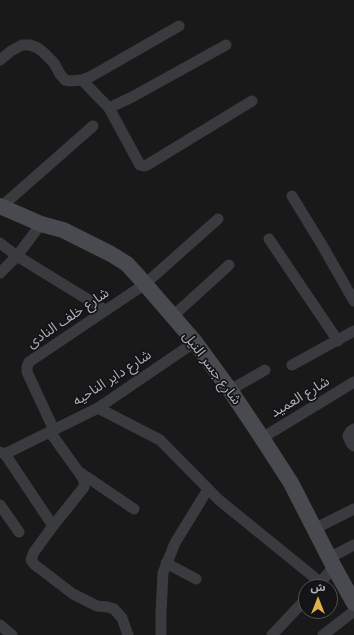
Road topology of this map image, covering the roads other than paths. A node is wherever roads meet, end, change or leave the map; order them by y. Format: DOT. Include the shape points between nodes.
graph roads {
  1 [pos="179,26"];
  2 [pos="226,45"];
  3 [pos="0,60"];
  4 [pos="82,80"];
  5 [pos="252,101"];
  6 [pos="108,108"];
  7 [pos="93,126"];
  8 [pos="292,196"];
  9 [pos="1,206"];
  10 [pos="218,219"];
  11 [pos="41,224"];
  12 [pos="269,239"];
  13 [pos="0,242"];
  14 [pos="17,256"];
  15 [pos="229,265"];
  16 [pos="0,273"];
  17 [pos="145,284"];
  18 [pos="354,301"];
  19 [pos="105,310"];
  20 [pos="172,316"];
  21 [pos="354,331"];
  22 [pos="338,341"];
  23 [pos="195,342"];
  24 [pos="292,365"];
  25 [pos="266,370"];
  26 [pos="354,382"];
  27 [pos="230,390"];
  28 [pos="98,408"];
  29 [pos="354,429"];
  30 [pos="52,431"];
  31 [pos="262,438"];
  32 [pos="352,444"];
  33 [pos="2,453"];
  34 [pos="78,470"];
  35 [pos="208,489"];
  36 [pos="0,505"];
  37 [pos="134,509"];
  38 [pos="354,509"];
  39 [pos="53,526"];
  40 [pos="314,529"];
  41 [pos="19,532"];
  42 [pos="354,545"];
  43 [pos="166,563"];
  44 [pos="331,563"];
  45 [pos="196,579"];
  46 [pos="311,579"];
  47 [pos="322,579"];
  48 [pos="354,603"];
  49 [pos="298,607"];
  50 [pos="354,611"];
  51 [pos="0,625"];
  52 [pos="12,635"];
  53 [pos="128,635"];
  54 [pos="160,635"];
  55 [pos="169,635"];
  56 [pos="272,635"];
  57 [pos="323,635"];
  1 -- 4 [label="street"];
  2 -- 6 [label="street"];
  3 -- 4 [label="street" via="11,51 30,45 44,52 65,80"];
  4 -- 6 [label="street"];
  5 -- 6 [label="street" via="144,166 140,165"];
  7 -- 9 [label="street"];
  8 -- 18 [label="street"];
  9 -- 11 [label="street, شارع جسر النيل"];
  10 -- 17 [label="street, شارع خلف النادى"];
  11 -- 14 [label="street"];
  11 -- 17 [label="street, شارع جسر النيل" via="63,230 111,254 127,264"];
  12 -- 22 [label="street"];
  13 -- 14 [label="street"];
  14 -- 16 [label="street"];
  14 -- 19 [label="street"];
  15 -- 20 [label="street"];
  17 -- 19 [label="street, شارع خلف النادى"];
  17 -- 20 [label="street, شارع جسر النيل"];
  19 -- 30 [label="street, شارع خلف النادى" via="29,362 27,372"];
  20 -- 23 [label="street, شارع جسر النيل"];
  21 -- 22 [label="street"];
  22 -- 24 [label="street"];
  23 -- 27 [label="street, شارع جسر النيل"];
  23 -- 28 [label="street, شارع داير الناحيه"];
  25 -- 27 [label="street"];
  26 -- 31 [label="street, شارع العميد"];
  27 -- 31 [label="street, شارع جسر النيل"];
  28 -- 30 [label="street, شارع داير الناحيه"];
  28 -- 35 [label="street" via="160,440"];
  29 -- 32 [label="street" via="348,436"];
  30 -- 33 [label="street, شارع داير الناحيه"];
  30 -- 34 [label="street, شارع خلف النادى"];
  31 -- 40 [label="street, شارع جسر النيل" via="291,483"];
  33 -- 39 [label="street"];
  34 -- 37 [label="street"];
  34 -- 39 [label="street" via="84,480 84,487"];
  35 -- 43 [label="street" via="175,543"];
  35 -- 46 [label="street"];
  36 -- 41 [label="street"];
  38 -- 40 [label="street"];
  39 -- 53 [label="street" via="31,557 32,562 73,594 97,606 114,609 122,618"];
  40 -- 44 [label="street, شارع جسر النيل"];
  42 -- 44 [label="street"];
  43 -- 45 [label="street"];
  43 -- 54 [label="street" via="161,591"];
  44 -- 47 [label="street"];
  44 -- 48 [label="street, شارع جسر النيل"];
  49 -- 56 [label="street"];
  50 -- 57 [label="street"];
  51 -- 52 [label="street"];
  54 -- 55 [label="street"];
}
